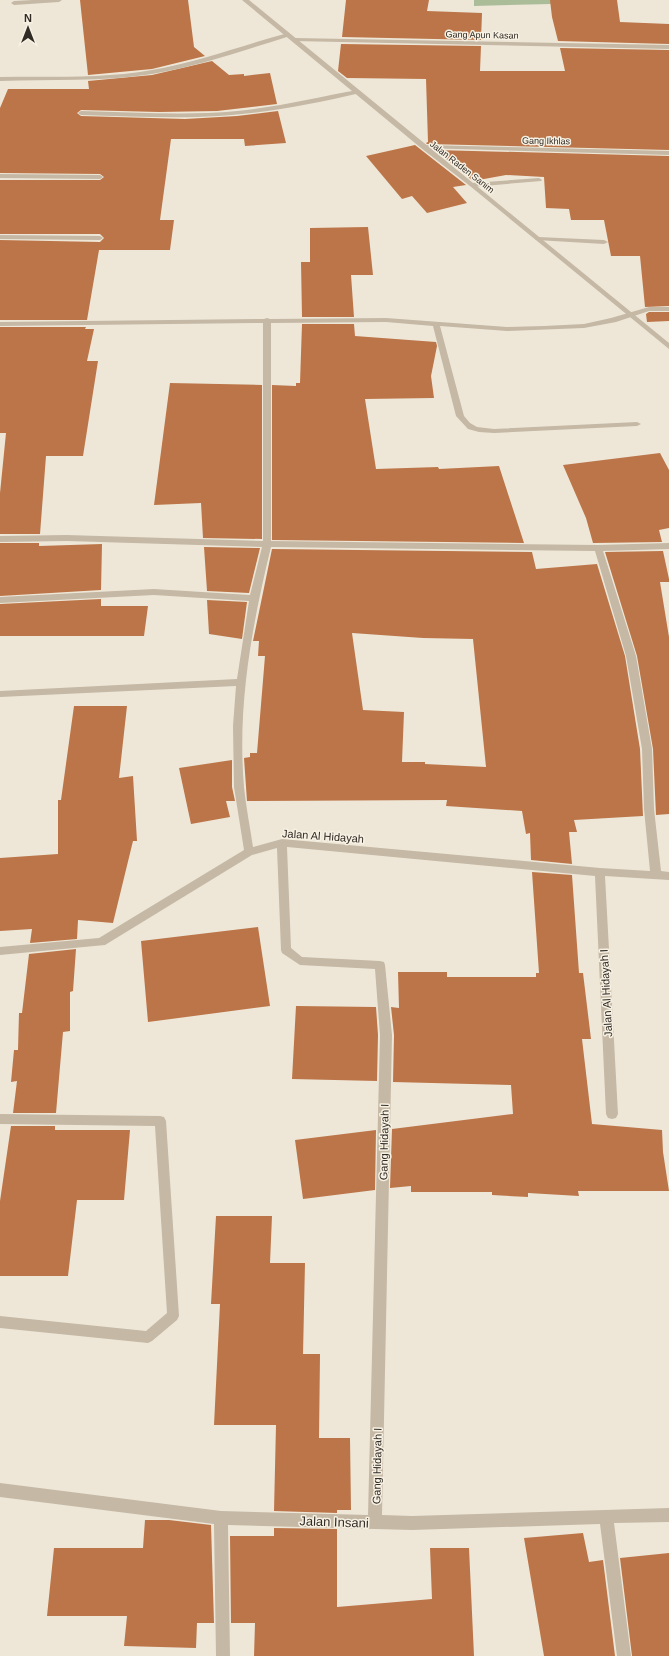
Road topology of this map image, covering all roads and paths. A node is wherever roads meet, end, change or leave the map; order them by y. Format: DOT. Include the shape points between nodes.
graph roads {
  1 [pos="59,0"];
  2 [pos="245,0"];
  3 [pos="14,4"];
  4 [pos="288,35"];
  5 [pos="295,40"];
  6 [pos="669,47"];
  7 [pos="0,79"];
  8 [pos="358,92"];
  9 [pos="81,113"];
  10 [pos="423,147"];
  11 [pos="669,153"];
  12 [pos="0,176"];
  13 [pos="100,177"];
  14 [pos="539,180"];
  15 [pos="472,185"];
  16 [pos="0,237"];
  17 [pos="100,238"];
  18 [pos="538,240"];
  19 [pos="604,242"];
  20 [pos="669,309"];
  21 [pos="630,316"];
  22 [pos="267,320"];
  23 [pos="0,324"];
  24 [pos="436,324"];
  25 [pos="669,347"];
  26 [pos="637,424"];
  27 [pos="0,539"];
  28 [pos="267,544"];
  29 [pos="669,546"];
  30 [pos="598,548"];
  31 [pos="254,598"];
  32 [pos="0,600"];
  33 [pos="241,682"];
  34 [pos="0,694"];
  35 [pos="282,843"];
  36 [pos="249,852"];
  37 [pos="600,872"];
  38 [pos="656,874"];
  39 [pos="669,876"];
  40 [pos="0,951"];
  41 [pos="612,1114"];
  42 [pos="0,1119"];
  43 [pos="0,1322"];
  44 [pos="0,1490"];
  45 [pos="669,1515"];
  46 [pos="606,1517"];
  47 [pos="222,1518"];
  48 [pos="375,1524"];
  49 [pos="223,1656"];
  50 [pos="624,1656"];
  1 -- 3 [label="street"];
  2 -- 4 [label="street, Jalan Raden Sanim"];
  4 -- 5 [label="street, Jalan Raden Sanim"];
  4 -- 7 [label="street" via="153,72 118,76"];
  5 -- 6 [label="street, Gang Apun Kasan"];
  5 -- 8 [label="street, Jalan Raden Sanim"];
  8 -- 9 [label="street" via="237,113 178,116"];
  8 -- 10 [label="street, Jalan Raden Sanim"];
  10 -- 11 [label="street, Gang Ikhlas"];
  10 -- 15 [label="street, Jalan Raden Sanim"];
  12 -- 13 [label="street"];
  14 -- 15 [label="street"];
  15 -- 18 [label="street, Jalan Raden Sanim"];
  16 -- 17 [label="street"];
  18 -- 19 [label="street"];
  18 -- 21 [label="street, Jalan Raden Sanim"];
  20 -- 21 [label="street" via="649,309"];
  21 -- 24 [label="street" via="584,326 544,328 507,329"];
  21 -- 25 [label="street, Jalan Raden Sanim"];
  22 -- 23 [label="street"];
  22 -- 24 [label="street" via="386,320"];
  22 -- 28 [label="street"];
  24 -- 26 [label="street" via="460,416 466,424 476,430 494,432"];
  27 -- 28 [label="street" via="67,538"];
  28 -- 30 [label="street"];
  28 -- 31 [label="street"];
  29 -- 30 [label="street"];
  30 -- 38 [label="street" via="631,656 648,749 649,809"];
  31 -- 32 [label="street" via="154,592"];
  31 -- 33 [label="street"];
  33 -- 34 [label="street"];
  33 -- 36 [label="street" via="238,726 239,787"];
  35 -- 36 [label="street, Jalan Al Hidayah"];
  35 -- 37 [label="street, Jalan Al Hidayah"];
  35 -- 48 [label="street, Gang Hidayah I" via="286,950 300,961 380,965 386,1035"];
  36 -- 40 [label="street, Jalan Al Hidayah" via="101,942"];
  37 -- 38 [label="street, Jalan Al Hidayah"];
  37 -- 41 [label="street, Jalan Al Hidayah I"];
  38 -- 39 [label="street, Jalan Al Hidayah"];
  42 -- 43 [label="street" via="160,1121 172,1316 148,1336"];
  44 -- 47 [label="street, Jalan Insani"];
  45 -- 46 [label="street, Jalan Insani"];
  46 -- 48 [label="street, Jalan Insani"];
  46 -- 50 [label="street"];
  47 -- 48 [label="street, Jalan Insani"];
  47 -- 49 [label="street"];
}
